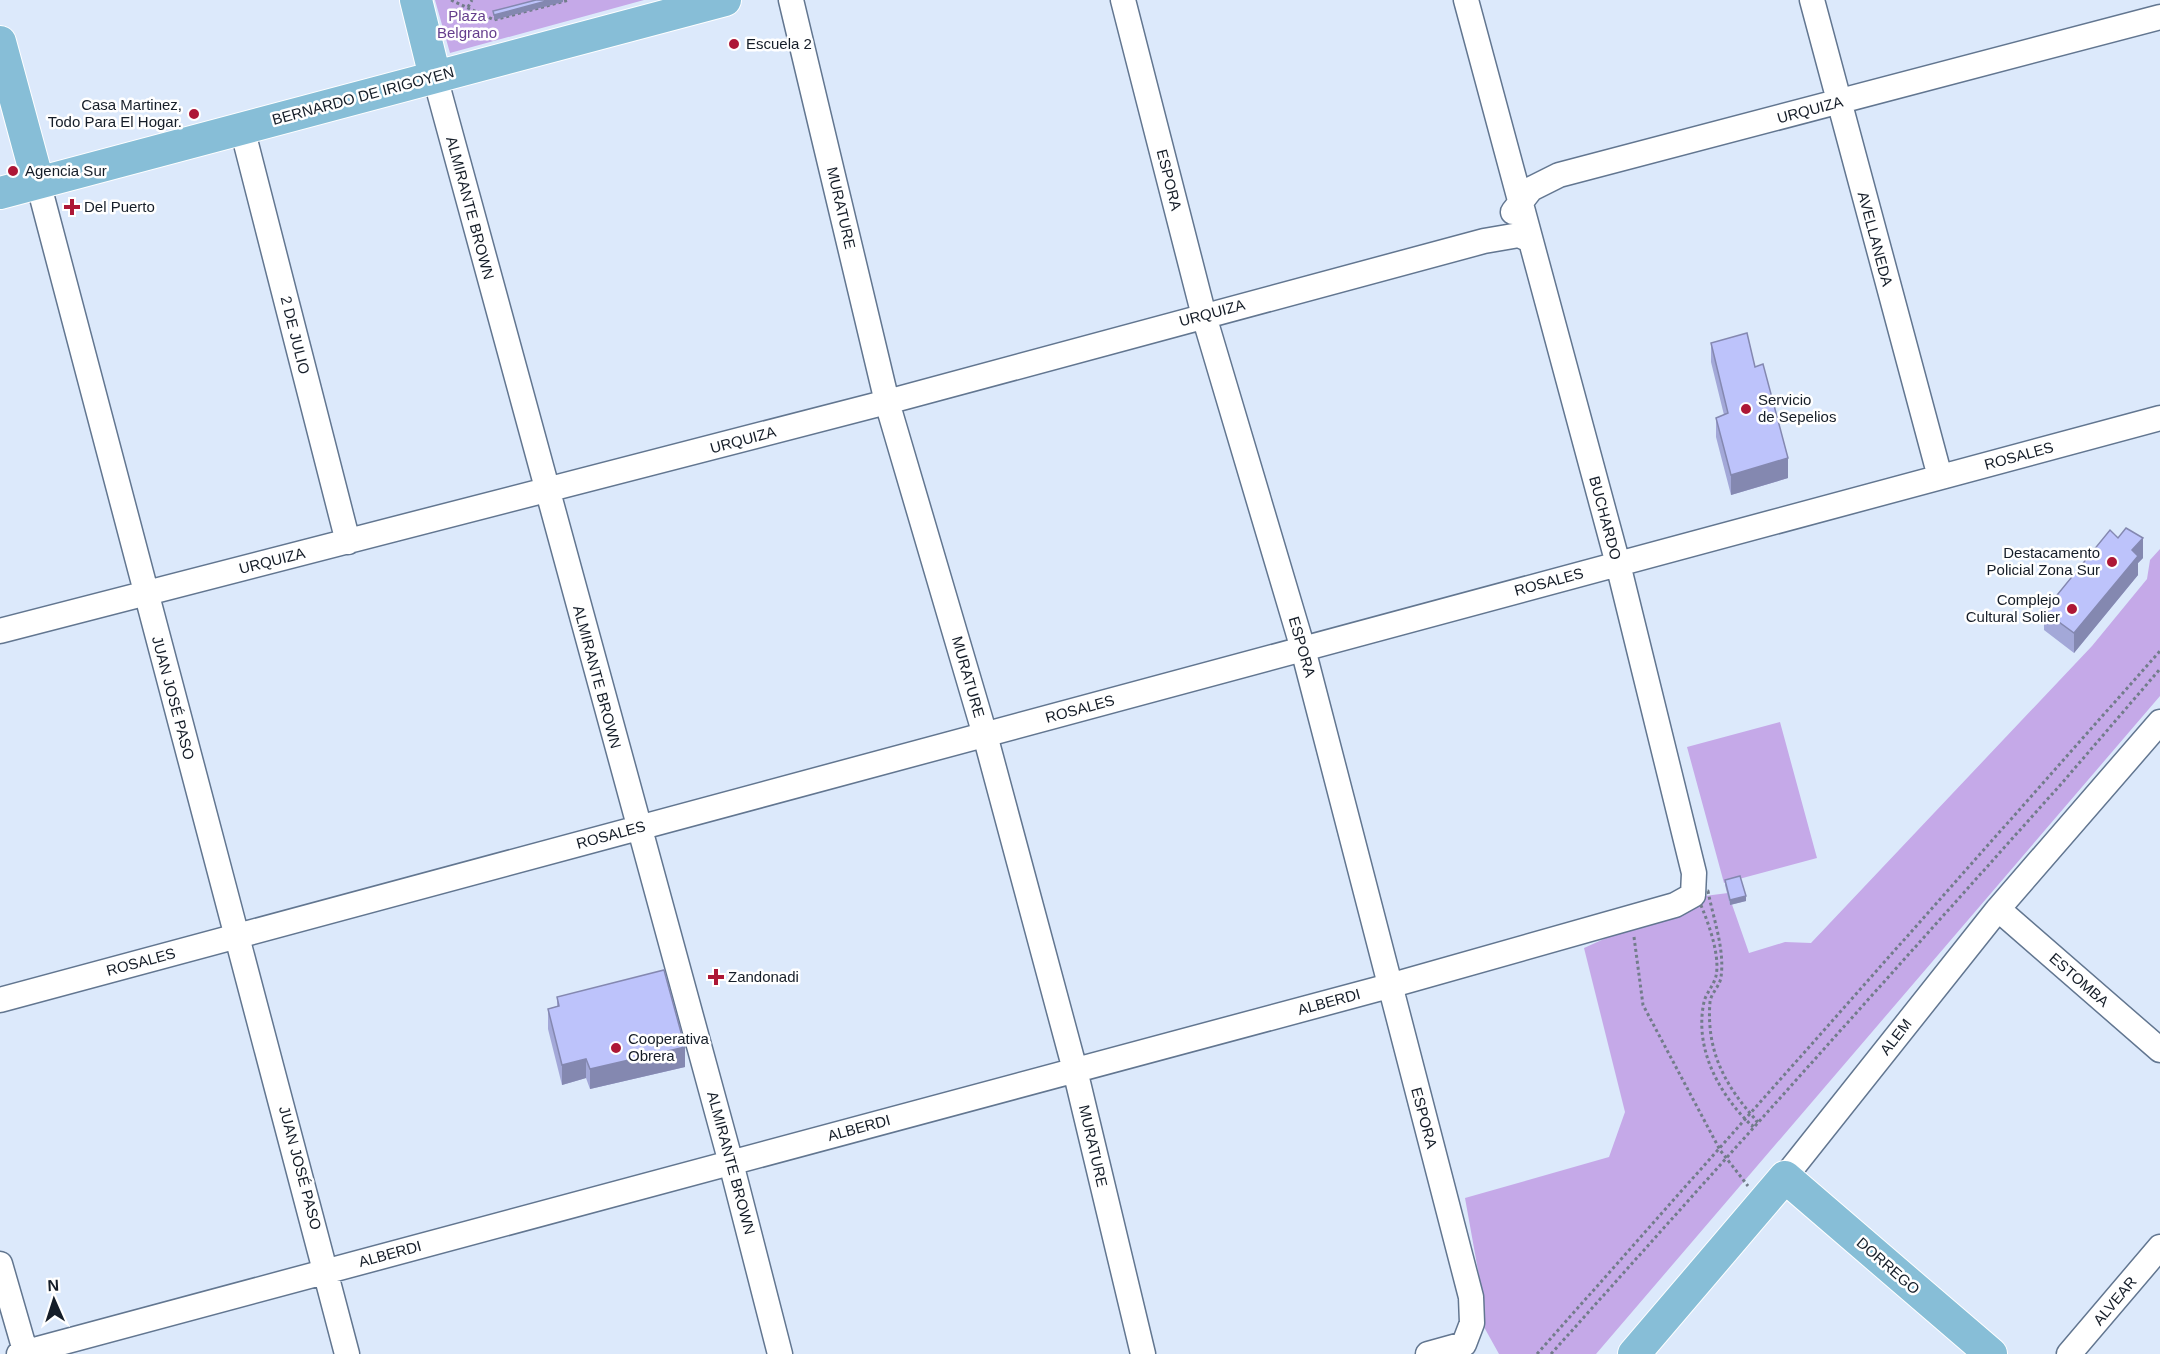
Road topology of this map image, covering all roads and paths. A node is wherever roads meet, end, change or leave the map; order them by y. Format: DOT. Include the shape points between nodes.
graph roads {
  1 [pos="416,0"];
  2 [pos="451,0"];
  3 [pos="472,0"];
  4 [pos="569,0"];
  5 [pos="725,0"];
  6 [pos="791,0"];
  7 [pos="1123,0"];
  8 [pos="1466,0"];
  9 [pos="1812,0"];
  10 [pos="2155,0"];
  11 [pos="468,8"];
  12 [pos="2160,18"];
  13 [pos="0,42"];
  14 [pos="435,77"];
  15 [pos="1839,102"];
  16 [pos="242,128"];
  17 [pos="1505,147"];
  18 [pos="1559,175"];
  19 [pos="39,182"];
  20 [pos="0,193"];
  21 [pos="1520,202"];
  22 [pos="1530,240"];
  23 [pos="1484,241"];
  24 [pos="1204,316"];
  25 [pos="887,402"];
  26 [pos="2160,418"];
  27 [pos="1940,477"];
  28 [pos="546,491"];
  29 [pos="348,542"];
  30 [pos="1618,564"];
  31 [pos="144,593"];
  32 [pos="0,632"];
  33 [pos="1303,649"];
  34 [pos="2160,651"];
  35 [pos="2160,669"];
  36 [pos="2160,722"];
  37 [pos="985,735"];
  38 [pos="638,828"];
  39 [pos="1695,892"];
  40 [pos="1998,909"];
  41 [pos="1629,918"];
  42 [pos="239,935"];
  43 [pos="1389,986"];
  44 [pos="0,1000"];
  45 [pos="2160,1050"];
  46 [pos="1075,1070"];
  47 [pos="1751,1114"];
  48 [pos="1746,1120"];
  49 [pos="1720,1150"];
  50 [pos="1725,1158"];
  51 [pos="731,1162"];
  52 [pos="1785,1177"];
  53 [pos="1762,1204"];
  54 [pos="2160,1247"];
  55 [pos="0,1264"];
  56 [pos="327,1271"];
  57 [pos="1469,1349"];
  58 [pos="23,1353"];
  59 [pos="347,1354"];
  60 [pos="780,1354"];
  61 [pos="1143,1354"];
  62 [pos="1428,1354"];
  63 [pos="1537,1354"];
  64 [pos="1551,1354"];
  65 [pos="1634,1354"];
  66 [pos="1991,1354"];
  67 [pos="2069,1354"];
  1 -- 14 [label="main road, ALMIRANTE BROWN"];
  2 -- 11 [label="path"];
  3 -- 11 [label="path"];
  4 -- 11 [label="path" via="494,20"];
  5 -- 14 [label="main road, BERNARDO DE IRIGOYEN"];
  6 -- 25 [label="street, MURATURE"];
  7 -- 24 [label="street, ESPORA"];
  8 -- 17 [label="street, BUCHARDO"];
  9 -- 15 [label="street, AVELLANEDA"];
  10 -- 12 [label="street"];
  12 -- 15 [label="street, URQUIZA"];
  13 -- 19 [label="main road, JUAN JOSÉ PASO"];
  14 -- 16 [label="main road, BERNARDO DE IRIGOYEN"];
  14 -- 28 [label="street, ALMIRANTE BROWN"];
  15 -- 18 [label="street, URQUIZA"];
  15 -- 27 [label="street, AVELLANEDA"];
  16 -- 19 [label="main road, BERNARDO DE IRIGOYEN"];
  16 -- 29 [label="street, 2 DE JULIO"];
  17 -- 18 [label="street" via="1532,169"];
  17 -- 21 [label="street, BUCHARDO"];
  18 -- 21 [label="street, URQUIZA" via="1532,189"];
  19 -- 20 [label="main road, BERNARDO DE IRIGOYEN"];
  19 -- 31 [label="street, JUAN JOSÉ PASO"];
  21 -- 22 [label="street, BUCHARDO"];
  21 -- 23 [label="street, URQUIZA" via="1503,226"];
  22 -- 23 [label="street, URQUIZA" via="1519,236"];
  22 -- 30 [label="street, BUCHARDO"];
  23 -- 24 [label="street, URQUIZA"];
  24 -- 25 [label="street, URQUIZA"];
  24 -- 33 [label="street, ESPORA"];
  25 -- 28 [label="street, URQUIZA"];
  25 -- 37 [label="street, MURATURE"];
  26 -- 27 [label="street, ROSALES"];
  27 -- 30 [label="street, ROSALES"];
  28 -- 29 [label="street, URQUIZA"];
  28 -- 38 [label="street, ALMIRANTE BROWN"];
  29 -- 31 [label="street, URQUIZA"];
  30 -- 33 [label="street, ROSALES"];
  30 -- 39 [label="street, BUCHARDO" via="1694,873"];
  31 -- 32 [label="street, URQUIZA"];
  31 -- 42 [label="street, JUAN JOSÉ PASO"];
  33 -- 37 [label="street, ROSALES"];
  33 -- 43 [label="street, ESPORA"];
  34 -- 47 [label="path"];
  35 -- 50 [label="path"];
  36 -- 40 [label="street, ALEM"];
  37 -- 38 [label="street, ROSALES"];
  37 -- 46 [label="street, MURATURE"];
  38 -- 42 [label="street, ROSALES"];
  38 -- 51 [label="street, ALMIRANTE BROWN"];
  39 -- 41 [label="street, ALBERDI" via="1675,904"];
  39 -- 47 [label="path" via="1708,891 1720,954 1721,978 1710,999 1716,1063 1737,1099"];
  39 -- 48 [label="path" via="1709,920 1716,976 1704,999 1701,1027 1709,1065 1731,1104"];
  40 -- 45 [label="street, ESTOMBA"];
  40 -- 52 [label="street, ALEM"];
  41 -- 43 [label="street, ALBERDI"];
  41 -- 49 [label="path" via="1643,1005"];
  42 -- 44 [label="street, ROSALES"];
  42 -- 56 [label="street, JUAN JOSÉ PASO"];
  43 -- 46 [label="street, ALBERDI"];
  43 -- 57 [label="street, ESPORA" via="1471,1297"];
  46 -- 51 [label="street, ALBERDI"];
  46 -- 61 [label="street, MURATURE"];
  47 -- 48 [label="path"];
  47 -- 48 [label="path" via="1757,1121 1752,1126"];
  48 -- 49 [label="path"];
  49 -- 50 [label="path"];
  49 -- 63 [label="path"];
  50 -- 53 [label="path"];
  50 -- 64 [label="path"];
  51 -- 56 [label="street, ALBERDI"];
  51 -- 60 [label="street, ALMIRANTE BROWN"];
  52 -- 53 [label="main road, ALEM"];
  52 -- 66 [label="main road, DORREGO"];
  53 -- 65 [label="main road, ALEM"];
  54 -- 67 [label="street, ALVEAR"];
  55 -- 58 [label="street"];
  56 -- 58 [label="street, ALBERDI"];
  56 -- 59 [label="street, JUAN JOSÉ PASO"];
  57 -- 62 [label="street"];
}
